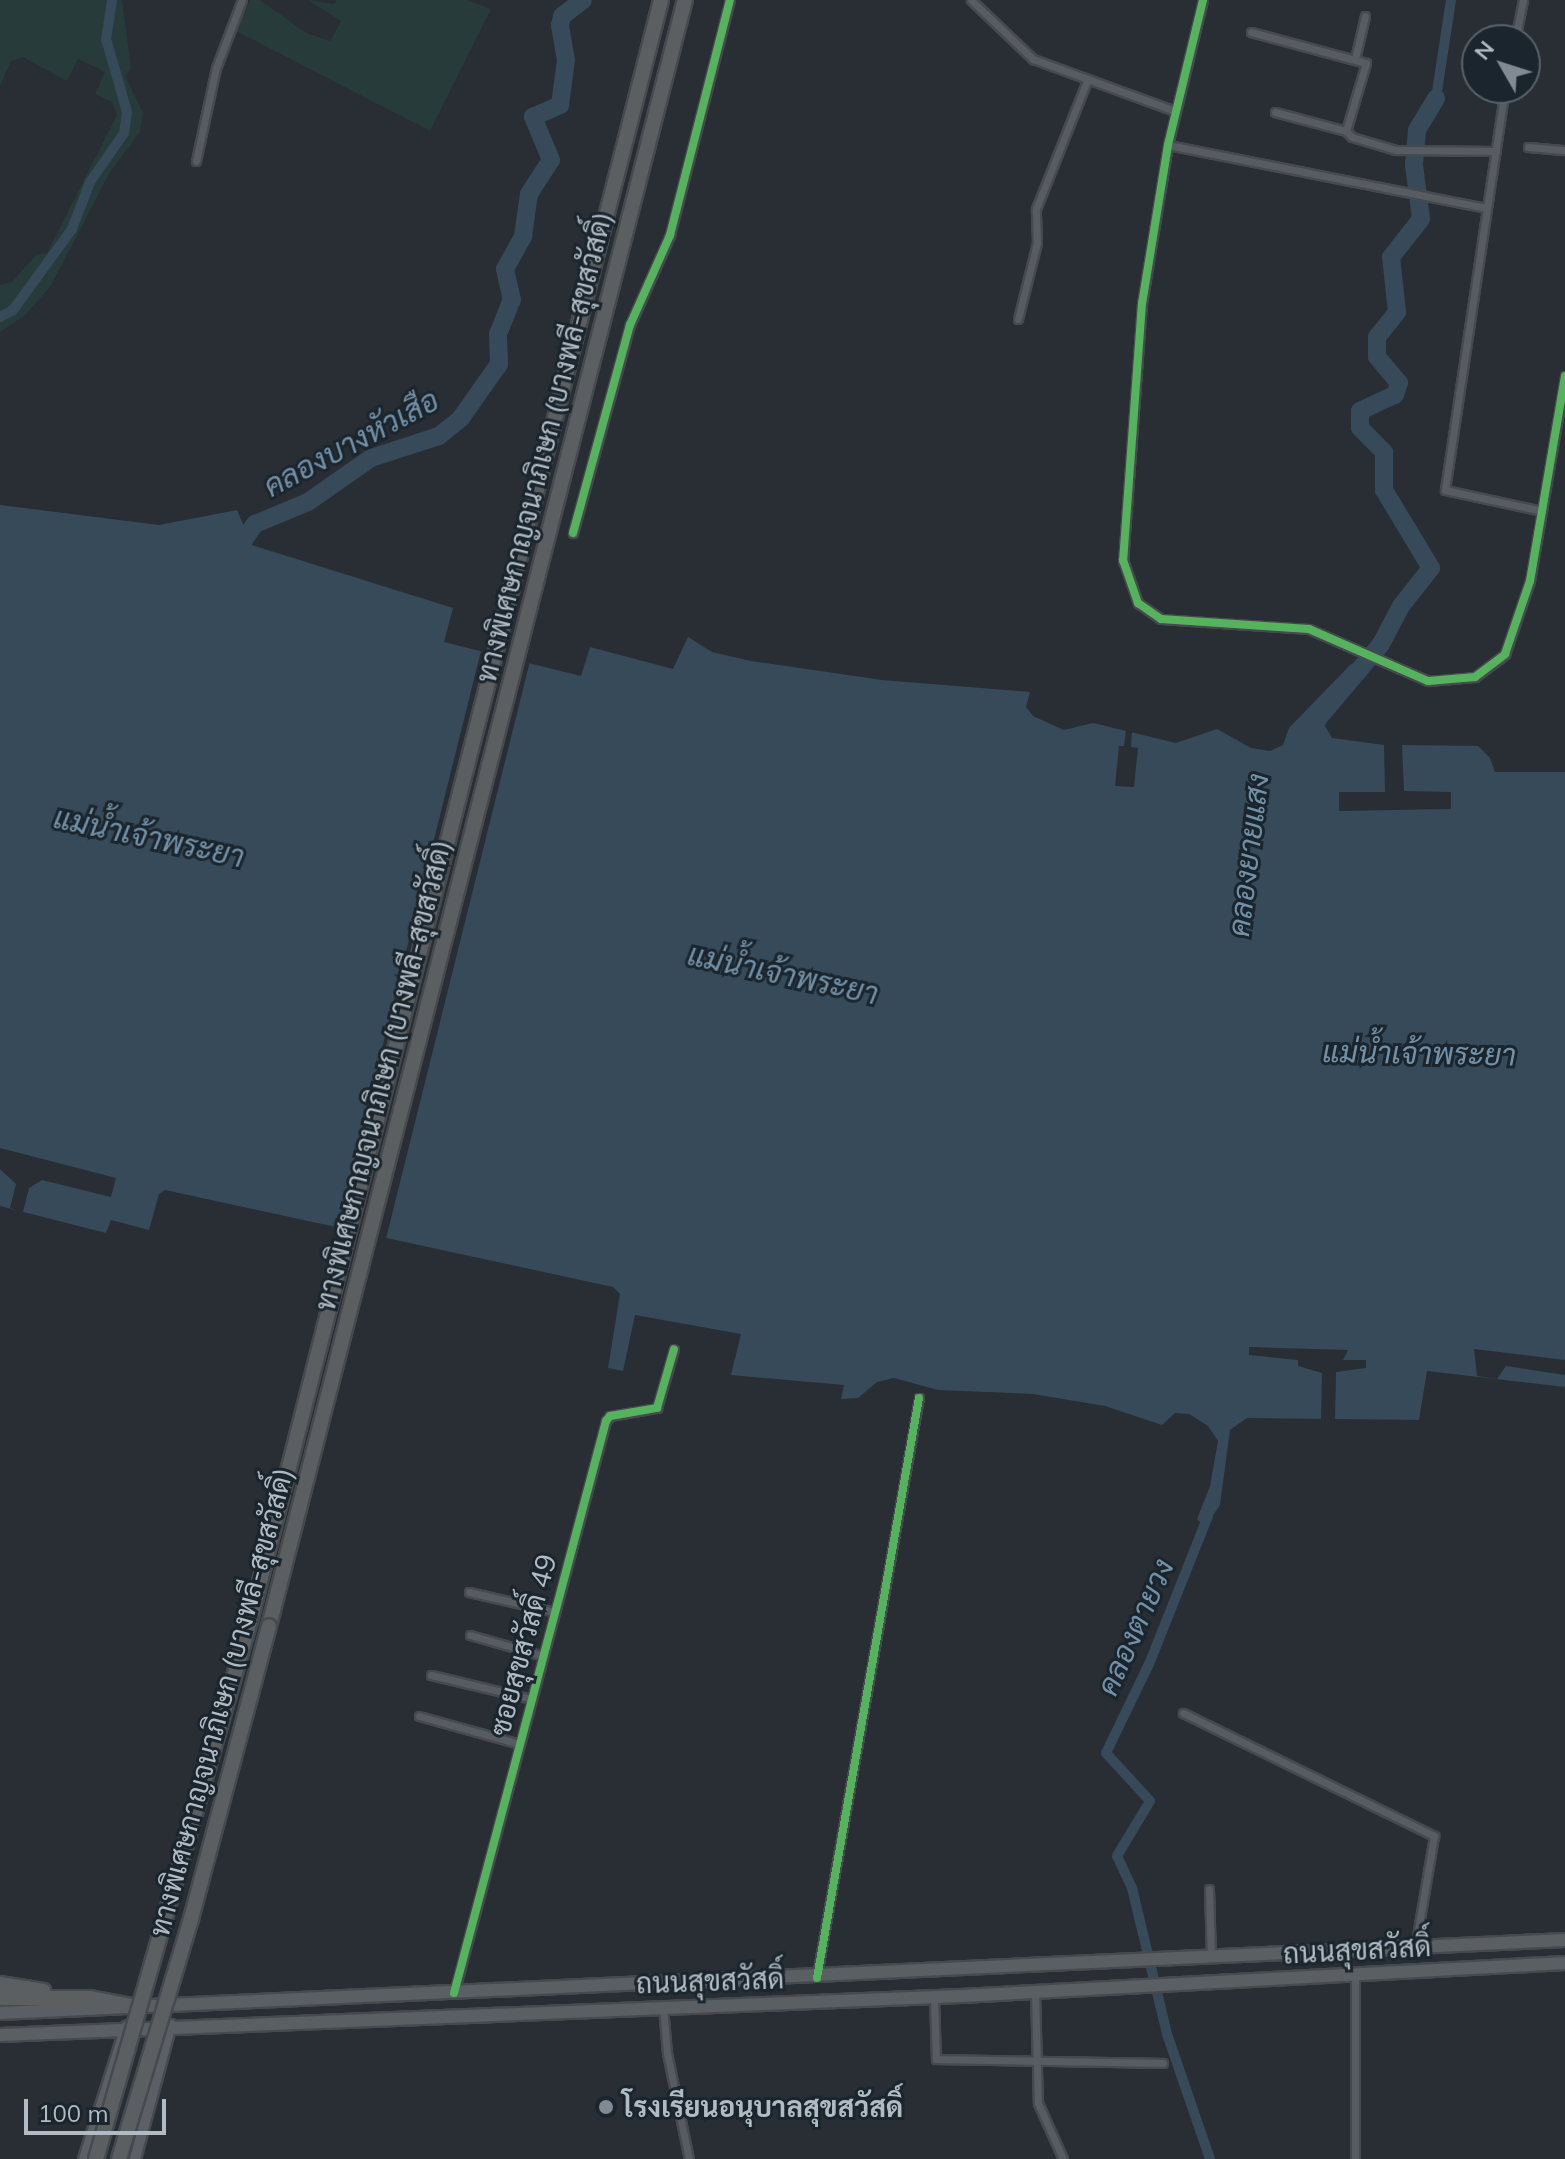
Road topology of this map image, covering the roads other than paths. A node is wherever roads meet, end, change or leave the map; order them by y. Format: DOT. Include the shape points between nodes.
graph roads {
  1 [pos="242,0"];
  2 [pos="661,0"];
  3 [pos="685,0"];
  4 [pos="730,0"];
  5 [pos="1203,0"];
  6 [pos="1523,0"];
  7 [pos="974,2"];
  8 [pos="1365,16"];
  9 [pos="1518,24"];
  10 [pos="1251,32"];
  11 [pos="1355,59"];
  12 [pos="1087,81"];
  13 [pos="1503,104"];
  14 [pos="1175,111"];
  15 [pos="1275,112"];
  16 [pos="1346,131"];
  17 [pos="1168,145"];
  18 [pos="1528,147"];
  19 [pos="1565,150"];
  20 [pos="1496,151"];
  21 [pos="196,161"];
  22 [pos="1487,208"];
  23 [pos="1018,319"];
  24 [pos="1565,376"];
  25 [pos="1542,511"];
  26 [pos="573,533"];
  27 [pos="674,1349"];
  28 [pos="919,1398"];
  29 [pos="469,1592"];
  30 [pos="555,1612"];
  31 [pos="470,1635"];
  32 [pos="543,1656"];
  33 [pos="431,1675"];
  34 [pos="532,1699"];
  35 [pos="1183,1713"];
  36 [pos="419,1716"];
  37 [pos="520,1744"];
  38 [pos="1209,1889"];
  39 [pos="1565,1940"];
  40 [pos="1415,1948"];
  41 [pos="1211,1958"];
  42 [pos="1565,1963"];
  43 [pos="1033,1967"];
  44 [pos="1355,1974"];
  45 [pos="817,1978"];
  46 [pos="0,1984"];
  47 [pos="1035,1992"];
  48 [pos="454,1993"];
  49 [pos="934,1997"];
  50 [pos="0,1998"];
  51 [pos="89,1998"];
  52 [pos="132,2006"];
  53 [pos="663,2007"];
  54 [pos="0,2013"];
  55 [pos="171,2025"];
  56 [pos="126,2027"];
  57 [pos="0,2035"];
  58 [pos="1037,2061"];
  59 [pos="1163,2063"];
  60 [pos="84,2159"];
  61 [pos="96,2159"];
  62 [pos="119,2159"];
  63 [pos="135,2159"];
  64 [pos="689,2159"];
  65 [pos="1063,2159"];
  66 [pos="1355,2159"];
  1 -- 21 [label="street" via="216,68"];
  2 -- 61 [label="highway, ทางพิเศษกาญจนาภิเษก (บางพลี-สุขสวัสดิ์), bridge" via="250,1621"];
  3 -- 62 [label="highway, ทางพิเศษกาญจนาภิเษก (บางพลี-สุขสวัสดิ์), bridge" via="265,1642 191,1919"];
  4 -- 26 [label="street" via="670,235 630,325"];
  5 -- 14 [label="street"];
  6 -- 9 [label="street"];
  7 -- 12 [label="street" via="1033,59"];
  8 -- 11 [label="street"];
  10 -- 11 [label="street"];
  11 -- 16 [label="street" via="1367,66"];
  12 -- 14 [label="street"];
  12 -- 23 [label="street" via="1036,209 1037,243"];
  13 -- 20 [label="street"];
  14 -- 17 [label="street"];
  15 -- 16 [label="street"];
  16 -- 20 [label="street" via="1355,138 1408,150"];
  17 -- 22 [label="street"];
  17 -- 25 [label="street" via="1142,303 1124,547 1127,580 1138,603 1161,619 1309,629 1410,677 1448,683 1475,677 1505,654 1530,581"];
  18 -- 19 [label="street"];
  20 -- 22 [label="street"];
  22 -- 25 [label="street" via="1445,490"];
  24 -- 25 [label="street"];
  27 -- 30 [label="street, ซอยสุขสวัสดิ์ 49" via="657,1408 606,1421"];
  28 -- 45 [label="street"];
  29 -- 30 [label="street"];
  30 -- 32 [label="street, ซอยสุขสวัสดิ์ 49"];
  31 -- 32 [label="street"];
  32 -- 34 [label="street, ซอยสุขสวัสดิ์ 49"];
  33 -- 34 [label="street"];
  34 -- 37 [label="street, ซอยสุขสวัสดิ์ 49"];
  35 -- 40 [label="street" via="1434,1836"];
  36 -- 37 [label="street"];
  37 -- 48 [label="street, ซอยสุขสวัสดิ์ 49"];
  38 -- 41 [label="street"];
  39 -- 40 [label="main road, ถนนสุขสวัสดิ์"];
  40 -- 41 [label="main road, ถนนสุขสวัสดิ์"];
  41 -- 43 [label="main road, ถนนสุขสวัสดิ์"];
  42 -- 44 [label="main road, ถนนสุขสวัสดิ์"];
  43 -- 45 [label="main road, ถนนสุขสวัสดิ์"];
  43 -- 47 [label="main road"];
  44 -- 47 [label="main road, ถนนสุขสวัสดิ์"];
  44 -- 66 [label="street"];
  45 -- 48 [label="main road, ถนนสุขสวัสดิ์"];
  46 -- 51 [label="highway"];
  47 -- 49 [label="main road, ถนนสุขสวัสดิ์"];
  47 -- 58 [label="street"];
  48 -- 52 [label="main road, ถนนสุขสวัสดิ์"];
  49 -- 53 [label="main road, ถนนสุขสวัสดิ์"];
  49 -- 58 [label="street" via="936,2059"];
  50 -- 51 [label="highway"];
  51 -- 52 [label="highway"];
  52 -- 54 [label="main road, ถนนสุขสวัสดิ์"];
  52 -- 56 [label="main road"];
  53 -- 55 [label="main road, ถนนสุขสวัสดิ์"];
  53 -- 64 [label="street"];
  55 -- 56 [label="main road, ถนนสุขสวัสดิ์"];
  55 -- 63 [label="main road"];
  56 -- 57 [label="main road, ถนนสุขสวัสดิ์"];
  56 -- 60 [label="main road"];
  58 -- 59 [label="street"];
  58 -- 65 [label="street" via="1041,2113"];
}
